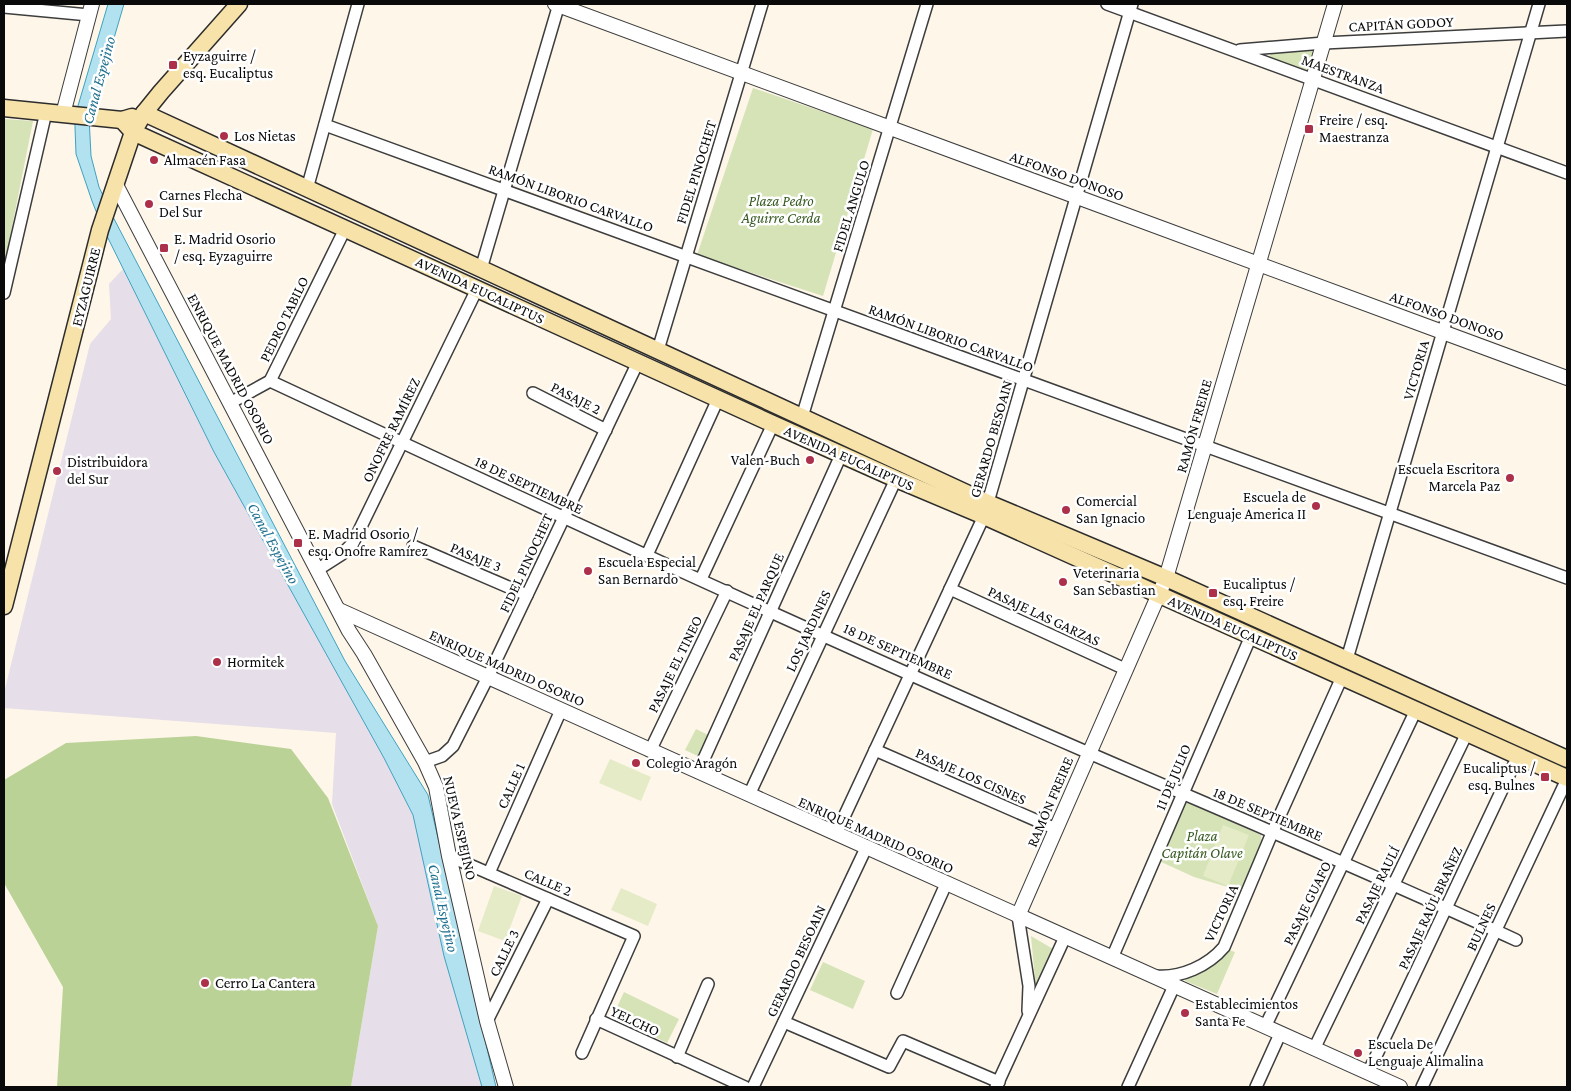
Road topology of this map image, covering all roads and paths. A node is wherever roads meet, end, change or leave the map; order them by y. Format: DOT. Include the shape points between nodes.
graph roads {
  1 [pos="239,4"];
  2 [pos="358,4"];
  3 [pos="557,4"];
  4 [pos="762,4"];
  5 [pos="927,4"];
  6 [pos="1107,4"];
  7 [pos="1335,4"];
  8 [pos="1539,4"];
  9 [pos="4,7"];
  10 [pos="1130,8"];
  11 [pos="91,9"];
  12 [pos="228,10"];
  13 [pos="1567,31"];
  14 [pos="1530,32"];
  15 [pos="1324,43"];
  16 [pos="1236,51"];
  17 [pos="742,73"];
  18 [pos="1313,80"];
  19 [pos="4,108"];
  20 [pos="46,112"];
  21 [pos="144,113"];
  22 [pos="67,114"];
  23 [pos="325,124"];
  24 [pos="127,126"];
  25 [pos="890,128"];
  26 [pos="1497,147"];
  27 [pos="1567,173"];
  28 [pos="307,189"];
  29 [pos="504,189"];
  30 [pos="113,190"];
  31 [pos="1076,196"];
  32 [pos="345,229"];
  33 [pos="686,257"];
  34 [pos="1258,264"];
  35 [pos="481,269"];
  36 [pos="477,289"];
  37 [pos="4,293"];
  38 [pos="834,312"];
  39 [pos="1443,332"];
  40 [pos="658,350"];
  41 [pos="638,362"];
  42 [pos="1567,378"];
  43 [pos="1024,380"];
  44 [pos="270,381"];
  45 [pos="533,393"];
  46 [pos="718,399"];
  47 [pos="230,403"];
  48 [pos="802,417"];
  49 [pos="773,424"];
  50 [pos="606,430"];
  51 [pos="402,443"];
  52 [pos="1205,446"];
  53 [pos="841,455"];
  54 [pos="896,479"];
  55 [pos="986,510"];
  56 [pos="1390,514"];
  57 [pos="564,518"];
  58 [pos="413,546"];
  59 [pos="647,555"];
  60 [pos="317,570"];
  61 [pos="1166,578"];
  62 [pos="1567,578"];
  63 [pos="701,579"];
  64 [pos="950,589"];
  65 [pos="727,591"];
  66 [pos="1158,594"];
  67 [pos="527,595"];
  68 [pos="4,606"];
  69 [pos="339,610"];
  70 [pos="770,610"];
  71 [pos="360,620"];
  72 [pos="823,634"];
  73 [pos="1251,636"];
  74 [pos="364,654"];
  75 [pos="1348,659"];
  76 [pos="1125,669"];
  77 [pos="911,674"];
  78 [pos="488,677"];
  79 [pos="1342,677"];
  80 [pos="1394,680"];
  81 [pos="1387,698"];
  82 [pos="561,710"];
  83 [pos="1416,710"];
  84 [pos="1467,733"];
  85 [pos="875,750"];
  86 [pos="650,751"];
  87 [pos="1089,753"];
  88 [pos="1518,756"];
  89 [pos="1567,759"];
  90 [pos="426,762"];
  91 [pos="698,772"];
  92 [pos="1567,778"];
  93 [pos="1183,793"];
  94 [pos="749,795"];
  95 [pos="1056,829"];
  96 [pos="1272,833"];
  97 [pos="836,834"];
  98 [pos="866,848"];
  99 [pos="449,856"];
  100 [pos="1343,862"];
  101 [pos="489,873"];
  102 [pos="946,884"];
  103 [pos="1394,884"];
  104 [pos="548,898"];
  105 [pos="1446,907"];
  106 [pos="1018,916"];
  107 [pos="1496,930"];
  108 [pos="634,936"];
  109 [pos="1065,937"];
  110 [pos="1516,940"];
  111 [pos="1112,958"];
  112 [pos="1147,974"];
  113 [pos="708,984"];
  114 [pos="1174,986"];
  115 [pos="897,994"];
  116 [pos="1028,1017"];
  117 [pos="596,1020"];
  118 [pos="487,1021"];
  119 [pos="784,1022"];
  120 [pos="1264,1027"];
  121 [pos="1280,1034"];
  122 [pos="1314,1049"];
  123 [pos="582,1053"];
  124 [pos="677,1057"];
  125 [pos="1368,1073"];
  126 [pos="998,1084"];
  127 [pos="1395,1086"];
  128 [pos="506,1087"];
  129 [pos="745,1087"];
  130 [pos="753,1087"];
  131 [pos="1128,1087"];
  132 [pos="1256,1087"];
  133 [pos="1422,1087"];
  1 -- 12 [label="main road"];
  2 -- 23 [label="street"];
  3 -- 17 [label="street, ALFONSO DONOSO"];
  3 -- 29 [label="street"];
  4 -- 17 [label="street, FIDEL PINOCHET"];
  5 -- 25 [label="street, FIDEL ANGULO"];
  6 -- 10 [label="street, MAESTRANZA"];
  7 -- 15 [label="street, RAMÓN FREIRE"];
  8 -- 14 [label="street, VICTORIA"];
  9 -- 11 [label="street"];
  10 -- 16 [label="street, MAESTRANZA"];
  10 -- 31 [label="street, GERARDO BESOAIN"];
  11 -- 22 [label="street"];
  12 -- 21 [label="main road"];
  13 -- 14 [label="street, CAPITÁN GODOY"];
  14 -- 15 [label="street, CAPITÁN GODOY"];
  14 -- 26 [label="street, VICTORIA"];
  15 -- 16 [label="street, CAPITÁN GODOY"];
  15 -- 18 [label="street, RAMÓN FREIRE"];
  16 -- 18 [label="street, MAESTRANZA"];
  17 -- 25 [label="street, ALFONSO DONOSO"];
  17 -- 33 [label="street, FIDEL PINOCHET"];
  18 -- 26 [label="street, MAESTRANZA"];
  18 -- 34 [label="street, RAMÓN FREIRE"];
  19 -- 20 [label="main road"];
  20 -- 22 [label="main road"];
  20 -- 37 [label="street"];
  21 -- 24 [label="main road"];
  21 -- 28 [label="main road, AVENIDA EUCALIPTUS"];
  22 -- 24 [label="main road" via="102,118"];
  23 -- 28 [label="street"];
  23 -- 29 [label="street, RAMÓN LIBORIO CARVALLO"];
  24 -- 30 [label="main road, EYZAGUIRRE"];
  24 -- 32 [label="main road, AVENIDA EUCALIPTUS"];
  25 -- 31 [label="street, ALFONSO DONOSO"];
  25 -- 38 [label="street, FIDEL ANGULO"];
  26 -- 27 [label="street, MAESTRANZA"];
  26 -- 39 [label="street, VICTORIA"];
  28 -- 35 [label="main road, AVENIDA EUCALIPTUS"];
  29 -- 33 [label="street, RAMÓN LIBORIO CARVALLO"];
  29 -- 35 [label="street"];
  30 -- 47 [label="street, ENRIQUE MADRID OSORIO"];
  30 -- 68 [label="main road, EYZAGUIRRE"];
  31 -- 34 [label="street, ALFONSO DONOSO"];
  31 -- 43 [label="street, GERARDO BESOAIN"];
  32 -- 36 [label="main road, AVENIDA EUCALIPTUS"];
  32 -- 44 [label="street, PEDRO TABILO"];
  33 -- 38 [label="street, RAMÓN LIBORIO CARVALLO"];
  33 -- 40 [label="street, FIDEL PINOCHET"];
  34 -- 39 [label="street, ALFONSO DONOSO"];
  34 -- 52 [label="street, RAMÓN FREIRE"];
  35 -- 40 [label="main road, AVENIDA EUCALIPTUS"];
  36 -- 41 [label="main road, AVENIDA EUCALIPTUS"];
  36 -- 51 [label="street, ONOFRE RAMÍREZ"];
  38 -- 43 [label="street, RAMÓN LIBORIO CARVALLO"];
  38 -- 48 [label="street, FIDEL ANGULO"];
  39 -- 42 [label="street, ALFONSO DONOSO"];
  39 -- 56 [label="street, VICTORIA"];
  40 -- 48 [label="main road, AVENIDA EUCALIPTUS"];
  41 -- 46 [label="main road, AVENIDA EUCALIPTUS"];
  41 -- 50 [label="street, FIDEL PINOCHET"];
  43 -- 52 [label="street, RAMÓN LIBORIO CARVALLO"];
  43 -- 55 [label="street, GERARDO BESOAIN"];
  44 -- 47 [label="street, PEDRO TABILO"];
  44 -- 51 [label="street, 18 DE SEPTIEMBRE"];
  45 -- 50 [label="street, PASAJE 2"];
  46 -- 49 [label="main road, AVENIDA EUCALIPTUS"];
  46 -- 59 [label="street"];
  47 -- 60 [label="street, ENRIQUE MADRID OSORIO"];
  48 -- 55 [label="main road, AVENIDA EUCALIPTUS"];
  49 -- 53 [label="main road, AVENIDA EUCALIPTUS"];
  49 -- 63 [label="street"];
  50 -- 57 [label="street, FIDEL PINOCHET"];
  51 -- 57 [label="street, 18 DE SEPTIEMBRE"];
  51 -- 60 [label="street, ONOFRE RAMÍREZ" via="353,543"];
  52 -- 56 [label="street, RAMÓN LIBORIO CARVALLO"];
  52 -- 61 [label="street, RAMÓN FREIRE"];
  53 -- 54 [label="main road, AVENIDA EUCALIPTUS"];
  53 -- 70 [label="street, PASAJE EL PARQUE"];
  54 -- 55 [label="main road, AVENIDA EUCALIPTUS"];
  54 -- 72 [label="street, LOS JARDINES"];
  55 -- 61 [label="main road, AVENIDA EUCALIPTUS"];
  55 -- 64 [label="street, GERARDO BESOAIN"];
  55 -- 66 [label="main road, AVENIDA EUCALIPTUS"];
  56 -- 62 [label="street, RAMÓN LIBORIO CARVALLO"];
  56 -- 75 [label="street, VICTORIA"];
  57 -- 59 [label="street, 18 DE SEPTIEMBRE"];
  57 -- 67 [label="street, FIDEL PINOCHET"];
  58 -- 67 [label="street, PASAJE 3"];
  59 -- 63 [label="street, 18 DE SEPTIEMBRE"];
  60 -- 69 [label="street, NUEVA ESPEJINO"];
  61 -- 66 [label="street, RAMÓN FREIRE"];
  61 -- 75 [label="main road, AVENIDA EUCALIPTUS"];
  63 -- 65 [label="street, 18 DE SEPTIEMBRE"];
  64 -- 76 [label="street, PASAJE LAS GARZAS"];
  64 -- 77 [label="street, GERARDO BESOAIN"];
  65 -- 70 [label="street, 18 DE SEPTIEMBRE"];
  65 -- 86 [label="street, PASAJE EL TINEO"];
  66 -- 73 [label="main road, AVENIDA EUCALIPTUS"];
  66 -- 76 [label="street, RAMÓN FREIRE"];
  67 -- 78 [label="street, FIDEL PINOCHET"];
  69 -- 71 [label="street, ENRIQUE MADRID OSORIO"];
  69 -- 74 [label="street, NUEVA ESPEJINO"];
  70 -- 72 [label="street, 18 DE SEPTIEMBRE"];
  70 -- 91 [label="street, PASAJE EL PARQUE"];
  71 -- 74 [label="street"];
  71 -- 78 [label="street, ENRIQUE MADRID OSORIO"];
  72 -- 77 [label="street, 18 DE SEPTIEMBRE"];
  72 -- 94 [label="street, LOS JARDINES"];
  73 -- 79 [label="main road, AVENIDA EUCALIPTUS"];
  73 -- 93 [label="street, 11 DE JULIO"];
  74 -- 90 [label="street, NUEVA ESPEJINO"];
  75 -- 80 [label="main road, AVENIDA EUCALIPTUS"];
  76 -- 87 [label="street, RAMÓN FREIRE"];
  77 -- 85 [label="street, GERARDO BESOAIN"];
  77 -- 87 [label="street, 18 DE SEPTIEMBRE"];
  78 -- 82 [label="street, ENRIQUE MADRID OSORIO"];
  78 -- 90 [label="street, FIDEL PINOCHET" via="453,746 442,756"];
  79 -- 81 [label="main road, AVENIDA EUCALIPTUS"];
  79 -- 96 [label="street, VICTORIA"];
  80 -- 81 [label="main road" via="1388,687"];
  80 -- 89 [label="main road, AVENIDA EUCALIPTUS"];
  81 -- 83 [label="main road, AVENIDA EUCALIPTUS"];
  82 -- 86 [label="street, ENRIQUE MADRID OSORIO"];
  82 -- 101 [label="street, CALLE 1"];
  83 -- 84 [label="main road, AVENIDA EUCALIPTUS"];
  83 -- 100 [label="street, PASAJE GUAFO"];
  84 -- 88 [label="main road, AVENIDA EUCALIPTUS"];
  84 -- 103 [label="street, PASAJE RAULÍ"];
  85 -- 95 [label="street, PASAJE LOS CISNES"];
  85 -- 97 [label="street, GERARDO BESOAIN"];
  86 -- 91 [label="street, ENRIQUE MADRID OSORIO"];
  87 -- 93 [label="street, 18 DE SEPTIEMBRE"];
  87 -- 95 [label="street, RAMÓN FREIRE"];
  88 -- 92 [label="main road, AVENIDA EUCALIPTUS"];
  88 -- 105 [label="street, PASAJE RAÚL BRAÑEZ"];
  90 -- 99 [label="street, NUEVA ESPEJINO" via="436,787"];
  91 -- 94 [label="street, ENRIQUE MADRID OSORIO"];
  92 -- 107 [label="street, BULNES"];
  93 -- 96 [label="street, 18 DE SEPTIEMBRE"];
  93 -- 111 [label="street, 11 DE JULIO"];
  94 -- 97 [label="street, ENRIQUE MADRID OSORIO"];
  95 -- 106 [label="street, RAMÓN FREIRE"];
  96 -- 100 [label="street, 18 DE SEPTIEMBRE"];
  96 -- 112 [label="street, VICTORIA" via="1218,954 1203,965 1181,973 1157,977"];
  97 -- 98 [label="street, ENRIQUE MADRID OSORIO"];
  98 -- 102 [label="street, ENRIQUE MADRID OSORIO"];
  98 -- 119 [label="street, GERARDO BESOAIN"];
  99 -- 101 [label="street, CALLE 2"];
  99 -- 118 [label="street, NUEVA ESPEJINO"];
  100 -- 103 [label="street, 18 DE SEPTIEMBRE"];
  100 -- 120 [label="street, PASAJE GUAFO"];
  101 -- 104 [label="street, CALLE 2"];
  102 -- 106 [label="street, ENRIQUE MADRID OSORIO"];
  102 -- 115 [label="street"];
  103 -- 105 [label="street, 18 DE SEPTIEMBRE"];
  103 -- 122 [label="street, PASAJE RAULÍ"];
  104 -- 108 [label="street, CALLE 2"];
  104 -- 118 [label="street, CALLE 3"];
  105 -- 107 [label="street, 18 DE SEPTIEMBRE"];
  105 -- 125 [label="street, PASAJE RAÚL BRAÑEZ"];
  106 -- 109 [label="street, ENRIQUE MADRID OSORIO"];
  106 -- 116 [label="street" via="1028,986"];
  107 -- 110 [label="street, 18 DE SEPTIEMBRE"];
  107 -- 133 [label="street, BULNES"];
  108 -- 117 [label="street, YELCHO"];
  109 -- 111 [label="street, ENRIQUE MADRID OSORIO"];
  109 -- 116 [label="street"];
  111 -- 112 [label="street, ENRIQUE MADRID OSORIO"];
  112 -- 114 [label="street, ENRIQUE MADRID OSORIO"];
  113 -- 124 [label="street"];
  114 -- 120 [label="street, ENRIQUE MADRID OSORIO"];
  114 -- 131 [label="street"];
  116 -- 126 [label="street"];
  117 -- 123 [label="street"];
  117 -- 124 [label="street, YELCHO"];
  118 -- 128 [label="street, NUEVA ESPEJINO"];
  119 -- 126 [label="street" via="889,1067 904,1041"];
  119 -- 130 [label="street, GERARDO BESOAIN"];
  120 -- 121 [label="street, ENRIQUE MADRID OSORIO"];
  121 -- 122 [label="street, ENRIQUE MADRID OSORIO"];
  121 -- 132 [label="street"];
  122 -- 125 [label="street, ENRIQUE MADRID OSORIO"];
  124 -- 129 [label="street, YELCHO"];
  125 -- 127 [label="street, ENRIQUE MADRID OSORIO"];
}
